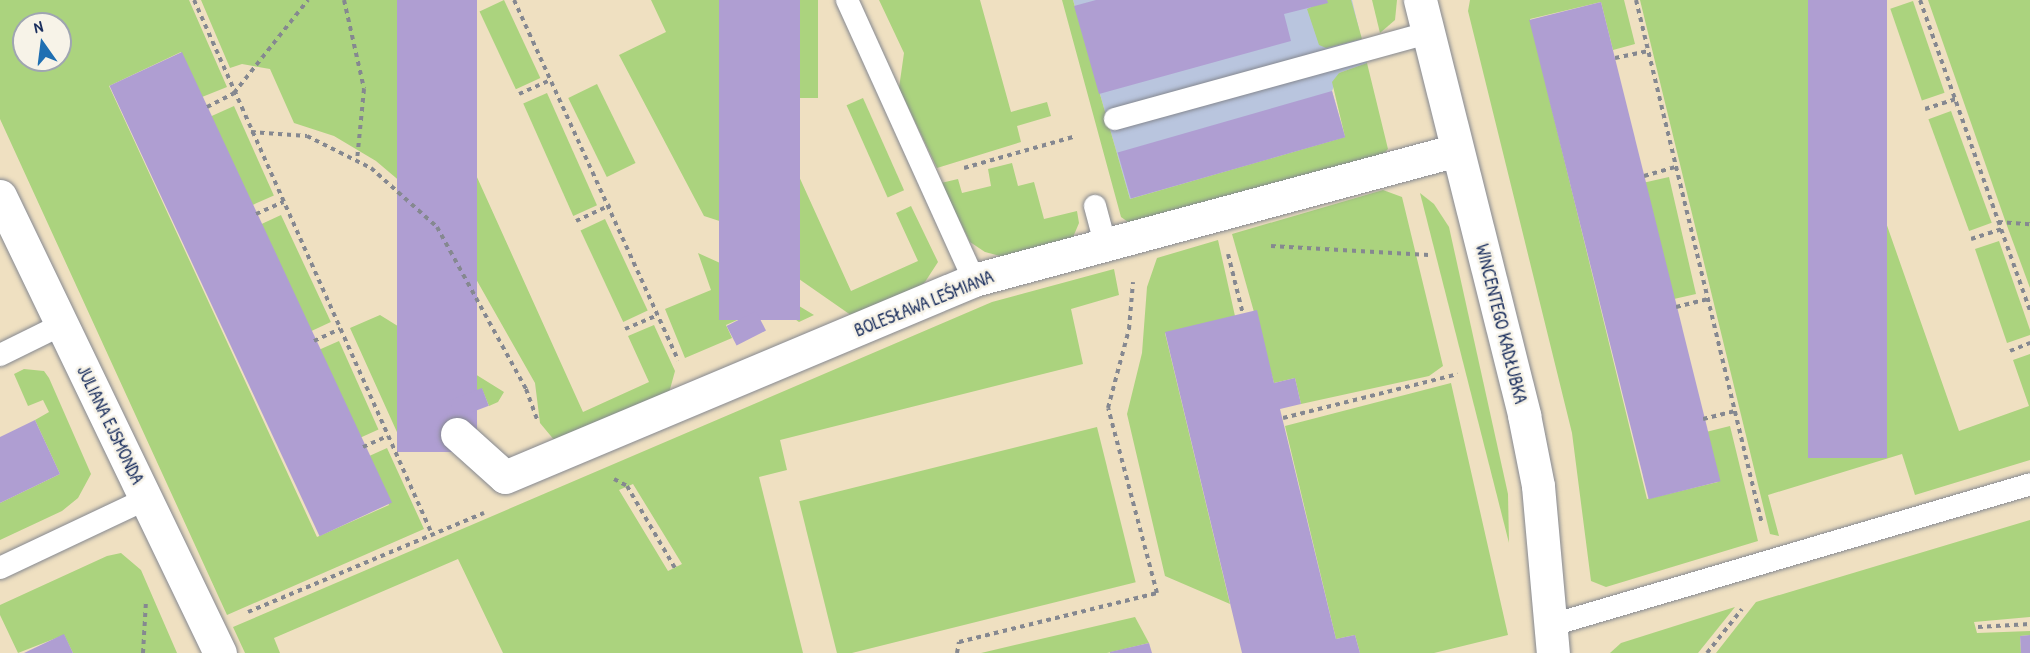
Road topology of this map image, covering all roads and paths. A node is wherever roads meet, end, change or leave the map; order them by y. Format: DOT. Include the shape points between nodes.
graph roads {
  1 [pos="194,0"];
  2 [pos="308,0"];
  3 [pos="344,0"];
  4 [pos="514,0"];
  5 [pos="847,0"];
  6 [pos="1420,0"];
  7 [pos="1636,0"];
  8 [pos="1920,0"];
  9 [pos="1427,33"];
  10 [pos="1648,51"];
  11 [pos="1615,58"];
  12 [pos="551,80"];
  13 [pos="234,93"];
  14 [pos="519,94"];
  15 [pos="1955,99"];
  16 [pos="207,107"];
  17 [pos="1925,109"];
  18 [pos="1115,119"];
  19 [pos="251,132"];
  20 [pos="1076,136"];
  21 [pos="1457,150"];
  22 [pos="357,161"];
  23 [pos="1676,167"];
  24 [pos="1644,176"];
  25 [pos="928,178"];
  26 [pos="283,202"];
  27 [pos="610,205"];
  28 [pos="1095,206"];
  29 [pos="256,214"];
  30 [pos="4,217"];
  31 [pos="576,220"];
  32 [pos="1998,222"];
  33 [pos="2030,224"];
  34 [pos="2001,229"];
  35 [pos="1971,239"];
  36 [pos="1115,242"];
  37 [pos="1262,246"];
  38 [pos="1227,251"];
  39 [pos="1429,255"];
  40 [pos="974,280"];
  41 [pos="1708,299"];
  42 [pos="1676,307"];
  43 [pos="2030,311"];
  44 [pos="1243,314"];
  45 [pos="658,315"];
  46 [pos="61,325"];
  47 [pos="340,329"];
  48 [pos="625,329"];
  49 [pos="314,341"];
  50 [pos="2030,343"];
  51 [pos="2010,351"];
  52 [pos="0,355"];
  53 [pos="1458,374"];
  54 [pos="696,399"];
  55 [pos="1735,411"];
  56 [pos="1283,418"];
  57 [pos="1703,419"];
  58 [pos="457,434"];
  59 [pos="388,436"];
  60 [pos="363,447"];
  61 [pos="551,458"];
  62 [pos="606,475"];
  63 [pos="2030,484"];
  64 [pos="146,499"];
  65 [pos="432,534"];
  66 [pos="1765,535"];
  67 [pos="0,568"];
  68 [pos="675,568"];
  69 [pos="147,596"];
  70 [pos="1747,603"];
  71 [pos="2030,624"];
  72 [pos="1978,627"];
  73 [pos="1552,639"];
  74 [pos="143,653"];
  75 [pos="220,653"];
  76 [pos="957,653"];
  77 [pos="1707,653"];
  1 -- 13 [label="path"];
  2 -- 13 [label="path"];
  3 -- 22 [label="path" via="364,89"];
  4 -- 12 [label="path"];
  5 -- 25 [label="lane"];
  6 -- 9 [label="street, WINCENTEGO KADŁUBKA"];
  7 -- 10 [label="path"];
  8 -- 15 [label="path"];
  9 -- 18 [label="lane"];
  9 -- 21 [label="street, WINCENTEGO KADŁUBKA"];
  10 -- 11 [label="path"];
  10 -- 23 [label="path"];
  12 -- 14 [label="path"];
  12 -- 27 [label="path"];
  13 -- 16 [label="path"];
  13 -- 19 [label="path"];
  15 -- 17 [label="path"];
  15 -- 32 [label="path"];
  19 -- 22 [label="path" via="308,136"];
  19 -- 26 [label="path"];
  20 -- 25 [label="path"];
  21 -- 36 [label="street, BOLESŁAWA LEŚMIANA"];
  21 -- 73 [label="street, WINCENTEGO KADŁUBKA" via="1524,415 1538,486"];
  22 -- 61 [label="path" via="371,168 437,227 526,389"];
  23 -- 24 [label="path"];
  23 -- 41 [label="path"];
  25 -- 40 [label="lane"];
  26 -- 29 [label="path"];
  26 -- 47 [label="path"];
  27 -- 31 [label="path"];
  27 -- 45 [label="path"];
  28 -- 36 [label="lane"];
  30 -- 46 [label="street, JULIANA EJSMONDA"];
  32 -- 33 [label="path"];
  32 -- 34 [label="path"];
  34 -- 35 [label="path"];
  34 -- 43 [label="path"];
  36 -- 40 [label="street, BOLESŁAWA LEŚMIANA"];
  36 -- 76 [label="path" via="1135,255 1129,329 1108,408 1157,593 959,642"];
  37 -- 39 [label="path"];
  38 -- 44 [label="path"];
  40 -- 54 [label="street, BOLESŁAWA LEŚMIANA"];
  41 -- 42 [label="path"];
  41 -- 55 [label="path"];
  45 -- 48 [label="path"];
  45 -- 54 [label="path"];
  46 -- 52 [label="lane"];
  46 -- 64 [label="street, JULIANA EJSMONDA"];
  47 -- 49 [label="path"];
  47 -- 59 [label="path"];
  50 -- 51 [label="path"];
  53 -- 56 [label="path"];
  54 -- 61 [label="street, BOLESŁAWA LEŚMIANA"];
  55 -- 57 [label="path"];
  55 -- 66 [label="path"];
  58 -- 61 [label="street, BOLESŁAWA LEŚMIANA" via="505,477"];
  59 -- 60 [label="path"];
  59 -- 65 [label="path"];
  62 -- 68 [label="path" via="627,486"];
  63 -- 73 [label="lane"];
  64 -- 67 [label="lane"];
  64 -- 75 [label="street, JULIANA EJSMONDA"];
  69 -- 74 [label="path"];
  70 -- 77 [label="path"];
  71 -- 72 [label="path"];
}
